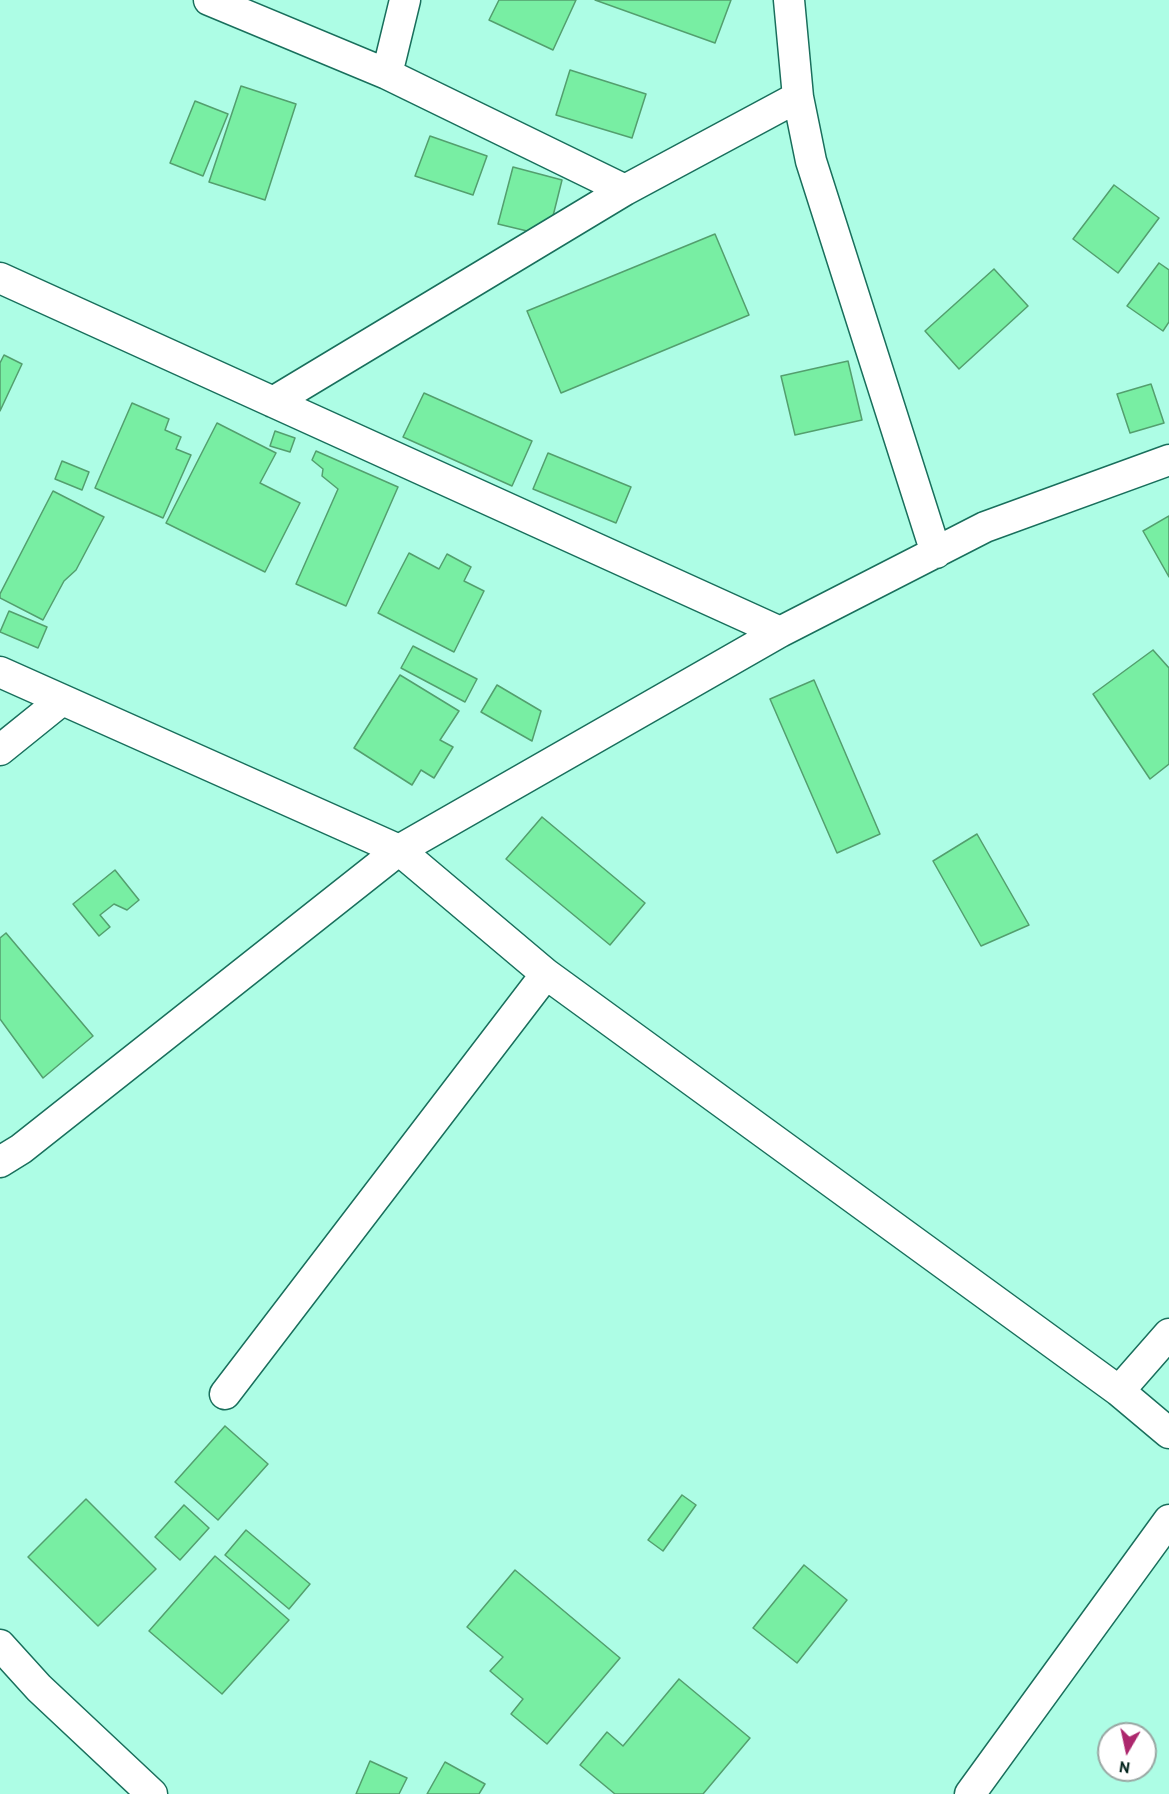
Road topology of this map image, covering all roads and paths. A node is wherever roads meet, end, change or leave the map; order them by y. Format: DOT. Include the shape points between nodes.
graph roads {
  1 [pos="209,0"];
  2 [pos="405,0"];
  3 [pos="789,0"];
  4 [pos="387,74"];
  5 [pos="798,97"];
  6 [pos="625,190"];
  7 [pos="0,278"];
  8 [pos="273,402"];
  9 [pos="1169,460"];
  10 [pos="936,552"];
  11 [pos="780,632"];
  12 [pos="0,672"];
  13 [pos="62,700"];
  14 [pos="0,750"];
  15 [pos="399,850"];
  16 [pos="546,974"];
  17 [pos="0,1162"];
  18 [pos="1169,1334"];
  19 [pos="1119,1391"];
  20 [pos="225,1394"];
  21 [pos="1169,1433"];
  22 [pos="1169,1520"];
  23 [pos="0,1645"];
  24 [pos="152,1794"];
  25 [pos="970,1794"];
  1 -- 4 [label="street"];
  2 -- 4 [label="street"];
  3 -- 5 [label="street"];
  4 -- 6 [label="street"];
  5 -- 6 [label="street"];
  5 -- 10 [label="street" via="811,161"];
  6 -- 8 [label="street"];
  7 -- 8 [label="street"];
  8 -- 11 [label="street"];
  9 -- 10 [label="street" via="985,528"];
  10 -- 11 [label="street"];
  11 -- 15 [label="street"];
  12 -- 13 [label="street"];
  13 -- 14 [label="street"];
  13 -- 15 [label="street"];
  15 -- 16 [label="street"];
  15 -- 17 [label="street" via="31,1142"];
  16 -- 19 [label="street"];
  16 -- 20 [label="street"];
  18 -- 19 [label="street"];
  19 -- 21 [label="street"];
  22 -- 25 [label="street"];
  23 -- 24 [label="street" via="39,1688"];
}
